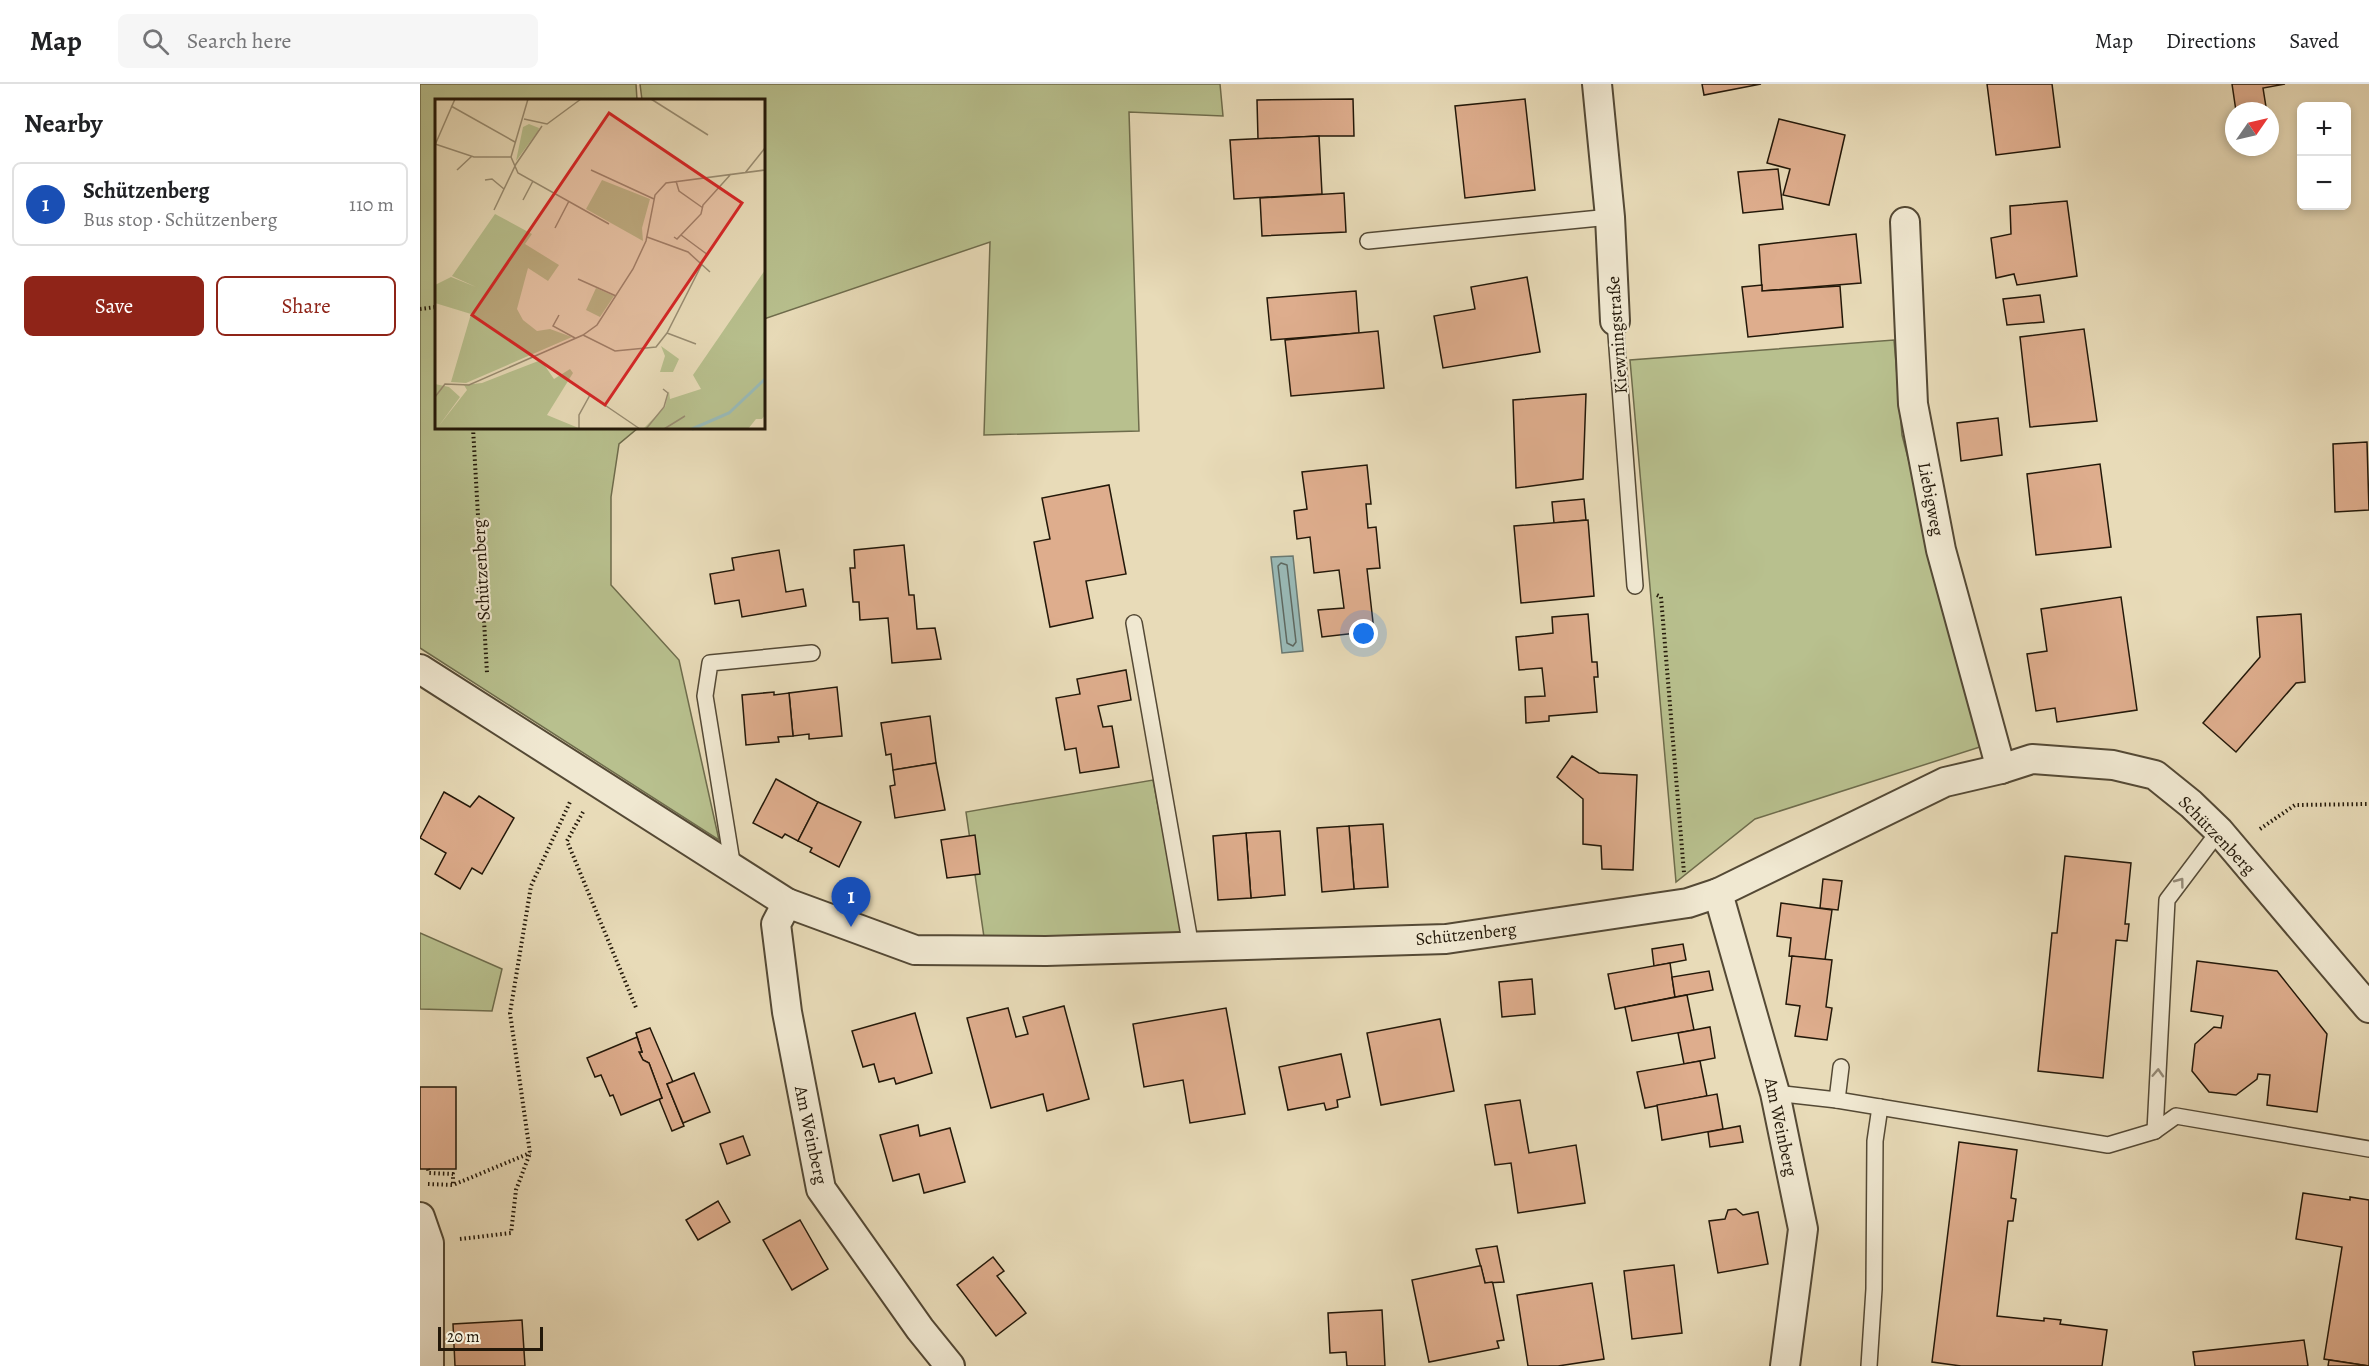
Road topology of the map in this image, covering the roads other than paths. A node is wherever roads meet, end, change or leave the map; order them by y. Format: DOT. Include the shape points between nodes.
graph roads {
  1 [pos="1597,84"];
  2 [pos="1610,218"];
  3 [pos="1905,222"];
  4 [pos="1368,241"];
  5 [pos="1615,321"];
  6 [pos="1635,586"];
  7 [pos="1134,623"];
  8 [pos="812,653"];
  9 [pos="420,669"];
  10 [pos="2001,769"];
  11 [pos="2225,839"];
  12 [pos="733,868"];
  13 [pos="1718,893"];
  14 [pos="787,903"];
  15 [pos="1191,947"];
  16 [pos="2369,1008"];
  17 [pos="1841,1067"];
  18 [pos="1775,1093"];
  19 [pos="1837,1100"];
  20 [pos="1880,1107"];
  21 [pos="2155,1131"];
  22 [pos="2369,1149"];
  23 [pos="425,1230"];
  24 [pos="429,1366"];
  25 [pos="950,1366"];
  26 [pos="1785,1366"];
  27 [pos="1869,1366"];
  1 -- 2 [label="street, Kiewningstraße"];
  2 -- 4 [label="lane"];
  2 -- 5 [label="street, Kiewningstraße"];
  3 -- 10 [label="street, Liebigweg" via="1913,404 1941,550"];
  5 -- 6 [label="lane, Kiewningstraße"];
  7 -- 15 [label="lane"];
  8 -- 12 [label="lane" via="711,663 705,696"];
  9 -- 12 [label="street, Schützenberg"];
  10 -- 11 [label="street, Schützenberg" via="2032,759 2113,765 2155,775"];
  10 -- 13 [label="street, Schützenberg" via="1945,782"];
  11 -- 16 [label="street, Schützenberg"];
  21 -- 11 [label="lane, one-way" via="2167,900"];
  12 -- 14 [label="street, Schützenberg"];
  13 -- 15 [label="street, Schützenberg" via="1688,903 1446,939"];
  13 -- 18 [label="street, Am Weinberg"];
  14 -- 15 [label="street, Schützenberg" via="915,950"];
  14 -- 25 [label="street, Am Weinberg" via="776,924 787,1012 821,1189"];
  17 -- 19 [label="lane"];
  18 -- 19 [label="lane"];
  18 -- 26 [label="street, Am Weinberg" via="1803,1229"];
  19 -- 20 [label="lane"];
  20 -- 21 [label="lane" via="2108,1145"];
  20 -- 27 [label="lane" via="1875,1141"];
  21 -- 22 [label="lane" via="2176,1116"];
  23 -- 24 [label="street"];
}
